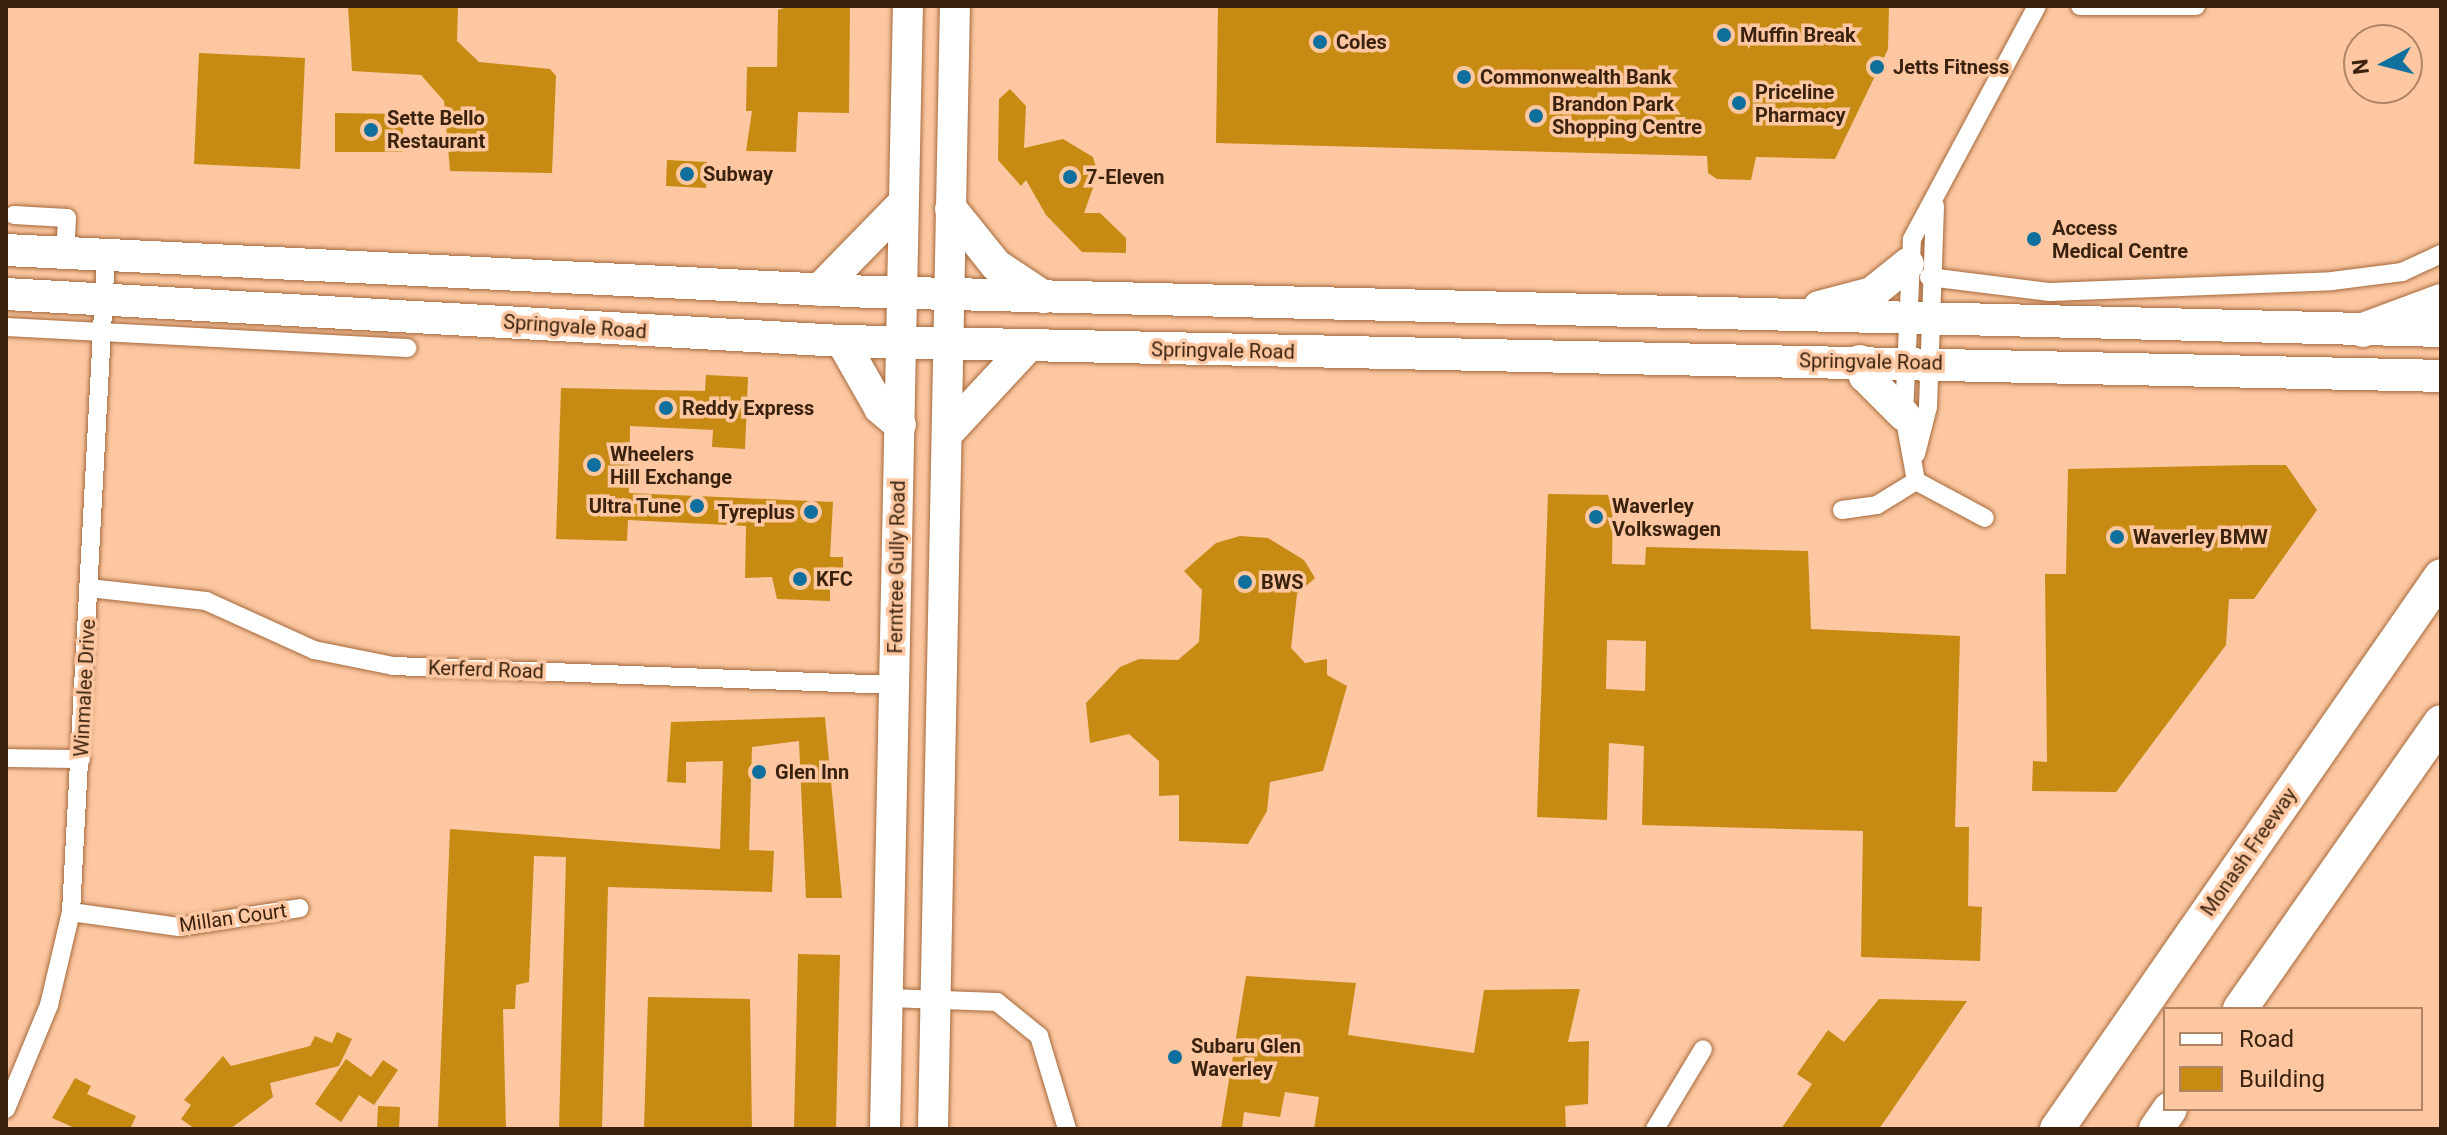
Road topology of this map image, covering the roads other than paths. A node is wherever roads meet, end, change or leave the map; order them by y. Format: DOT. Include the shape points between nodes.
graph roads {
  1 [pos="908,6"];
  2 [pos="955,6"];
  3 [pos="2037,6"];
  4 [pos="2196,6"];
  5 [pos="2085,8"];
  6 [pos="902,205"];
  7 [pos="951,209"];
  8 [pos="14,215"];
  9 [pos="6,250"];
  10 [pos="65,253"];
  11 [pos="2441,254"];
  12 [pos="106,255"];
  13 [pos="1918,270"];
  14 [pos="819,290"];
  15 [pos="901,293"];
  16 [pos="6,294"];
  17 [pos="951,295"];
  18 [pos="1044,297"];
  19 [pos="105,300"];
  20 [pos="2441,301"];
  21 [pos="2049,308"];
  22 [pos="1499,310"];
  23 [pos="1781,317"];
  24 [pos="1917,321"];
  25 [pos="6,327"];
  26 [pos="2363,330"];
  27 [pos="2441,331"];
  28 [pos="103,333"];
  29 [pos="842,341"];
  30 [pos="901,342"];
  31 [pos="950,344"];
  32 [pos="1028,346"];
  33 [pos="407,348"];
  34 [pos="1501,353"];
  35 [pos="1860,361"];
  36 [pos="1916,362"];
  37 [pos="2441,376"];
  38 [pos="1904,415"];
  39 [pos="900,425"];
  40 [pos="949,431"];
  41 [pos="1916,454"];
  42 [pos="1916,481"];
  43 [pos="1842,510"];
  44 [pos="1985,518"];
  45 [pos="2441,576"];
  46 [pos="89,588"];
  47 [pos="897,597"];
  48 [pos="945,599"];
  49 [pos="895,685"];
  50 [pos="2441,722"];
  51 [pos="6,758"];
  52 [pos="81,759"];
  53 [pos="300,908"];
  54 [pos="71,912"];
  55 [pos="889,998"];
  56 [pos="937,998"];
  57 [pos="2241,1007"];
  58 [pos="1703,1049"];
  59 [pos="6,1109"];
  60 [pos="2169,1111"];
  61 [pos="885,1129"];
  62 [pos="933,1129"];
  63 [pos="1067,1129"];
  64 [pos="1655,1129"];
  65 [pos="2057,1129"];
  66 [pos="2156,1129"];
  1 -- 6 [label="main road, Ferntree Gully Road"];
  2 -- 7 [label="main road"];
  3 -- 13 [label="street" via="1935,206 1915,227"];
  4 -- 5 [label="street"];
  6 -- 14 [label="highway"];
  6 -- 15 [label="main road, Ferntree Gully Road"];
  7 -- 17 [label="main road"];
  7 -- 18 [label="highway" via="996,265"];
  8 -- 10 [label="street" via="67,218"];
  9 -- 10 [label="highway, Springvale Road"];
  10 -- 12 [label="highway, Springvale Road"];
  11 -- 21 [label="street, Springvale Road" via="2410,270 2357,280"];
  12 -- 14 [label="highway, Springvale Road"];
  12 -- 19 [label="street, Winmalee Drive"];
  13 -- 21 [label="street, Springvale Road" via="2005,290"];
  13 -- 23 [label="highway" via="1872,293"];
  13 -- 24 [label="street"];
  14 -- 15 [label="highway, Springvale Road"];
  15 -- 17 [label="highway, Springvale Road"];
  15 -- 30 [label="main road, Ferntree Gully Road"];
  16 -- 19 [label="highway, Springvale Road"];
  17 -- 18 [label="highway, Springvale Road"];
  17 -- 31 [label="main road"];
  18 -- 22 [label="highway, Springvale Road"];
  19 -- 28 [label="street, Winmalee Drive"];
  19 -- 29 [label="highway, Springvale Road"];
  20 -- 26 [label="highway"];
  21 -- 24 [label="highway, Springvale Road"];
  21 -- 26 [label="highway, Springvale Road"];
  22 -- 23 [label="highway, Springvale Road"];
  22 -- 34 [label="highway"];
  23 -- 24 [label="highway, Springvale Road"];
  24 -- 36 [label="street"];
  25 -- 28 [label="street"];
  26 -- 27 [label="highway, Springvale Road"];
  28 -- 33 [label="street"];
  28 -- 46 [label="street, Winmalee Drive"];
  29 -- 30 [label="highway, Springvale Road"];
  29 -- 39 [label="highway" via="880,408"];
  30 -- 31 [label="highway, Springvale Road"];
  30 -- 39 [label="main road, Ferntree Gully Road"];
  31 -- 32 [label="highway, Springvale Road"];
  31 -- 40 [label="main road"];
  32 -- 34 [label="highway, Springvale Road"];
  32 -- 40 [label="highway"];
  34 -- 35 [label="highway, Springvale Road"];
  35 -- 36 [label="highway, Springvale Road"];
  35 -- 38 [label="highway"];
  36 -- 37 [label="highway, Springvale Road"];
  36 -- 38 [label="street"];
  36 -- 41 [label="street" via="1925,435"];
  38 -- 41 [label="street"];
  39 -- 47 [label="main road, Ferntree Gully Road"];
  40 -- 48 [label="main road"];
  41 -- 42 [label="street"];
  42 -- 43 [label="street" via="1877,505"];
  42 -- 44 [label="street"];
  45 -- 65 [label="highway, Monash Freeway"];
  46 -- 49 [label="street, Kerferd Road" via="206,601 314,650 393,666"];
  46 -- 52 [label="street, Winmalee Drive"];
  47 -- 48 [label="main road"];
  47 -- 49 [label="main road, Ferntree Gully Road"];
  48 -- 56 [label="main road"];
  49 -- 55 [label="main road, Ferntree Gully Road"];
  50 -- 57 [label="highway"];
  51 -- 52 [label="street"];
  52 -- 54 [label="street, Winmalee Drive"];
  53 -- 54 [label="street, Millan Court" via="179,927"];
  54 -- 59 [label="street, Winmalee Drive" via="49,1005"];
  55 -- 56 [label="street"];
  55 -- 61 [label="main road, Ferntree Gully Road"];
  56 -- 62 [label="main road"];
  56 -- 63 [label="street" via="997,1002 1039,1036"];
  58 -- 64 [label="street"];
  60 -- 66 [label="highway"];
}
